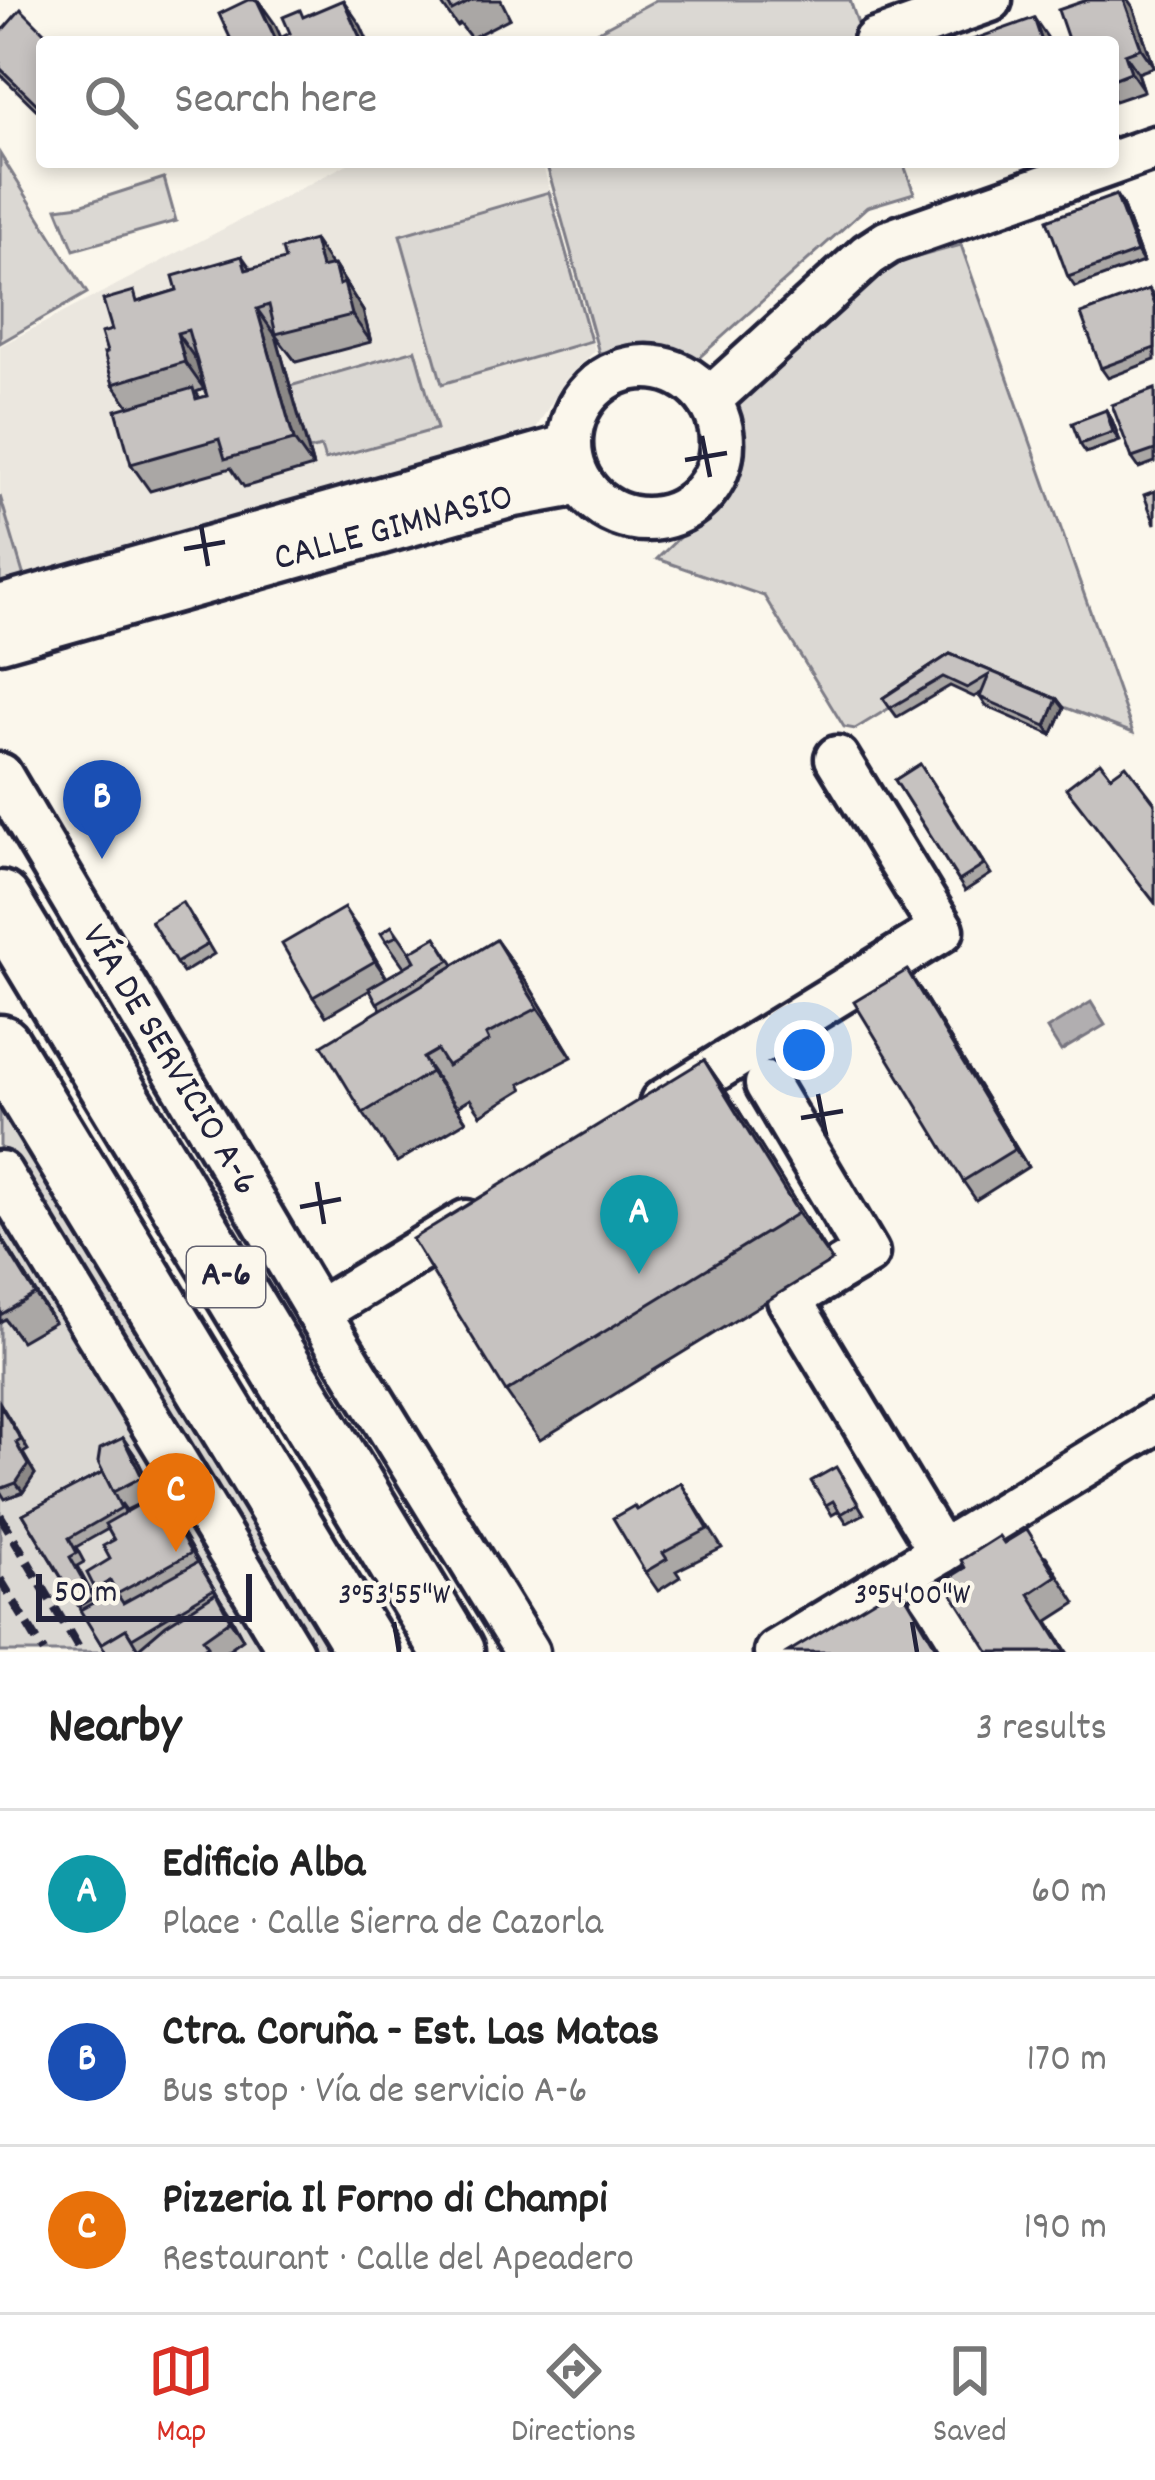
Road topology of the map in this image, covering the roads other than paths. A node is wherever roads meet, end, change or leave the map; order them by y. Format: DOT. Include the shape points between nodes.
graph roads {
  1 [pos="990,0"];
  2 [pos="888,36"];
  3 [pos="1155,121"];
  4 [pos="1119,134"];
  5 [pos="1155,148"];
  6 [pos="1119,161"];
  7 [pos="1025,168"];
  8 [pos="1098,168"];
  9 [pos="700,390"];
  10 [pos="575,465"];
  11 [pos="0,608"];
  12 [pos="0,640"];
  13 [pos="837,758"];
  14 [pos="7,787"];
  15 [pos="0,902"];
  16 [pos="0,1046"];
  17 [pos="767,1084"];
  18 [pos="631,1120"];
  19 [pos="0,1173"];
  20 [pos="509,1195"];
  21 [pos="17,1231"];
  22 [pos="318,1312"];
  23 [pos="1155,1422"];
  24 [pos="940,1552"];
  25 [pos="291,1652"];
  26 [pos="368,1652"];
  27 [pos="453,1652"];
  28 [pos="527,1652"];
  29 [pos="776,1652"];
  1 -- 2 [label="street"];
  3 -- 4 [label="street"];
  5 -- 6 [label="street"];
  7 -- 9 [label="street" via="853,236"];
  8 -- 9 [label="street" via="888,242"];
  9 -- 10 [label="street" via="668,370 644,367 599,383 573,422"];
  9 -- 10 [label="street" via="720,421 723,446 718,470 688,507 641,520 617,514 597,502"];
  10 -- 11 [label="street, CALLE GIMNASIO"];
  10 -- 12 [label="street, CALLE GIMNASIO" via="509,496"];
  13 -- 18 [label="street" via="942,931"];
  14 -- 22 [label="street, VÍA DE SERVICIO A-6"];
  15 -- 27 [label="highway, A-6"];
  16 -- 26 [label="highway, A-6"];
  17 -- 24 [label="street" via="867,1253 789,1299"];
  19 -- 21 [label="street"];
  20 -- 22 [label="street"];
  21 -- 25 [label="street"];
  22 -- 28 [label="street, VÍA DE SERVICIO A-6"];
  23 -- 24 [label="street"];
  24 -- 29 [label="street"];
}
